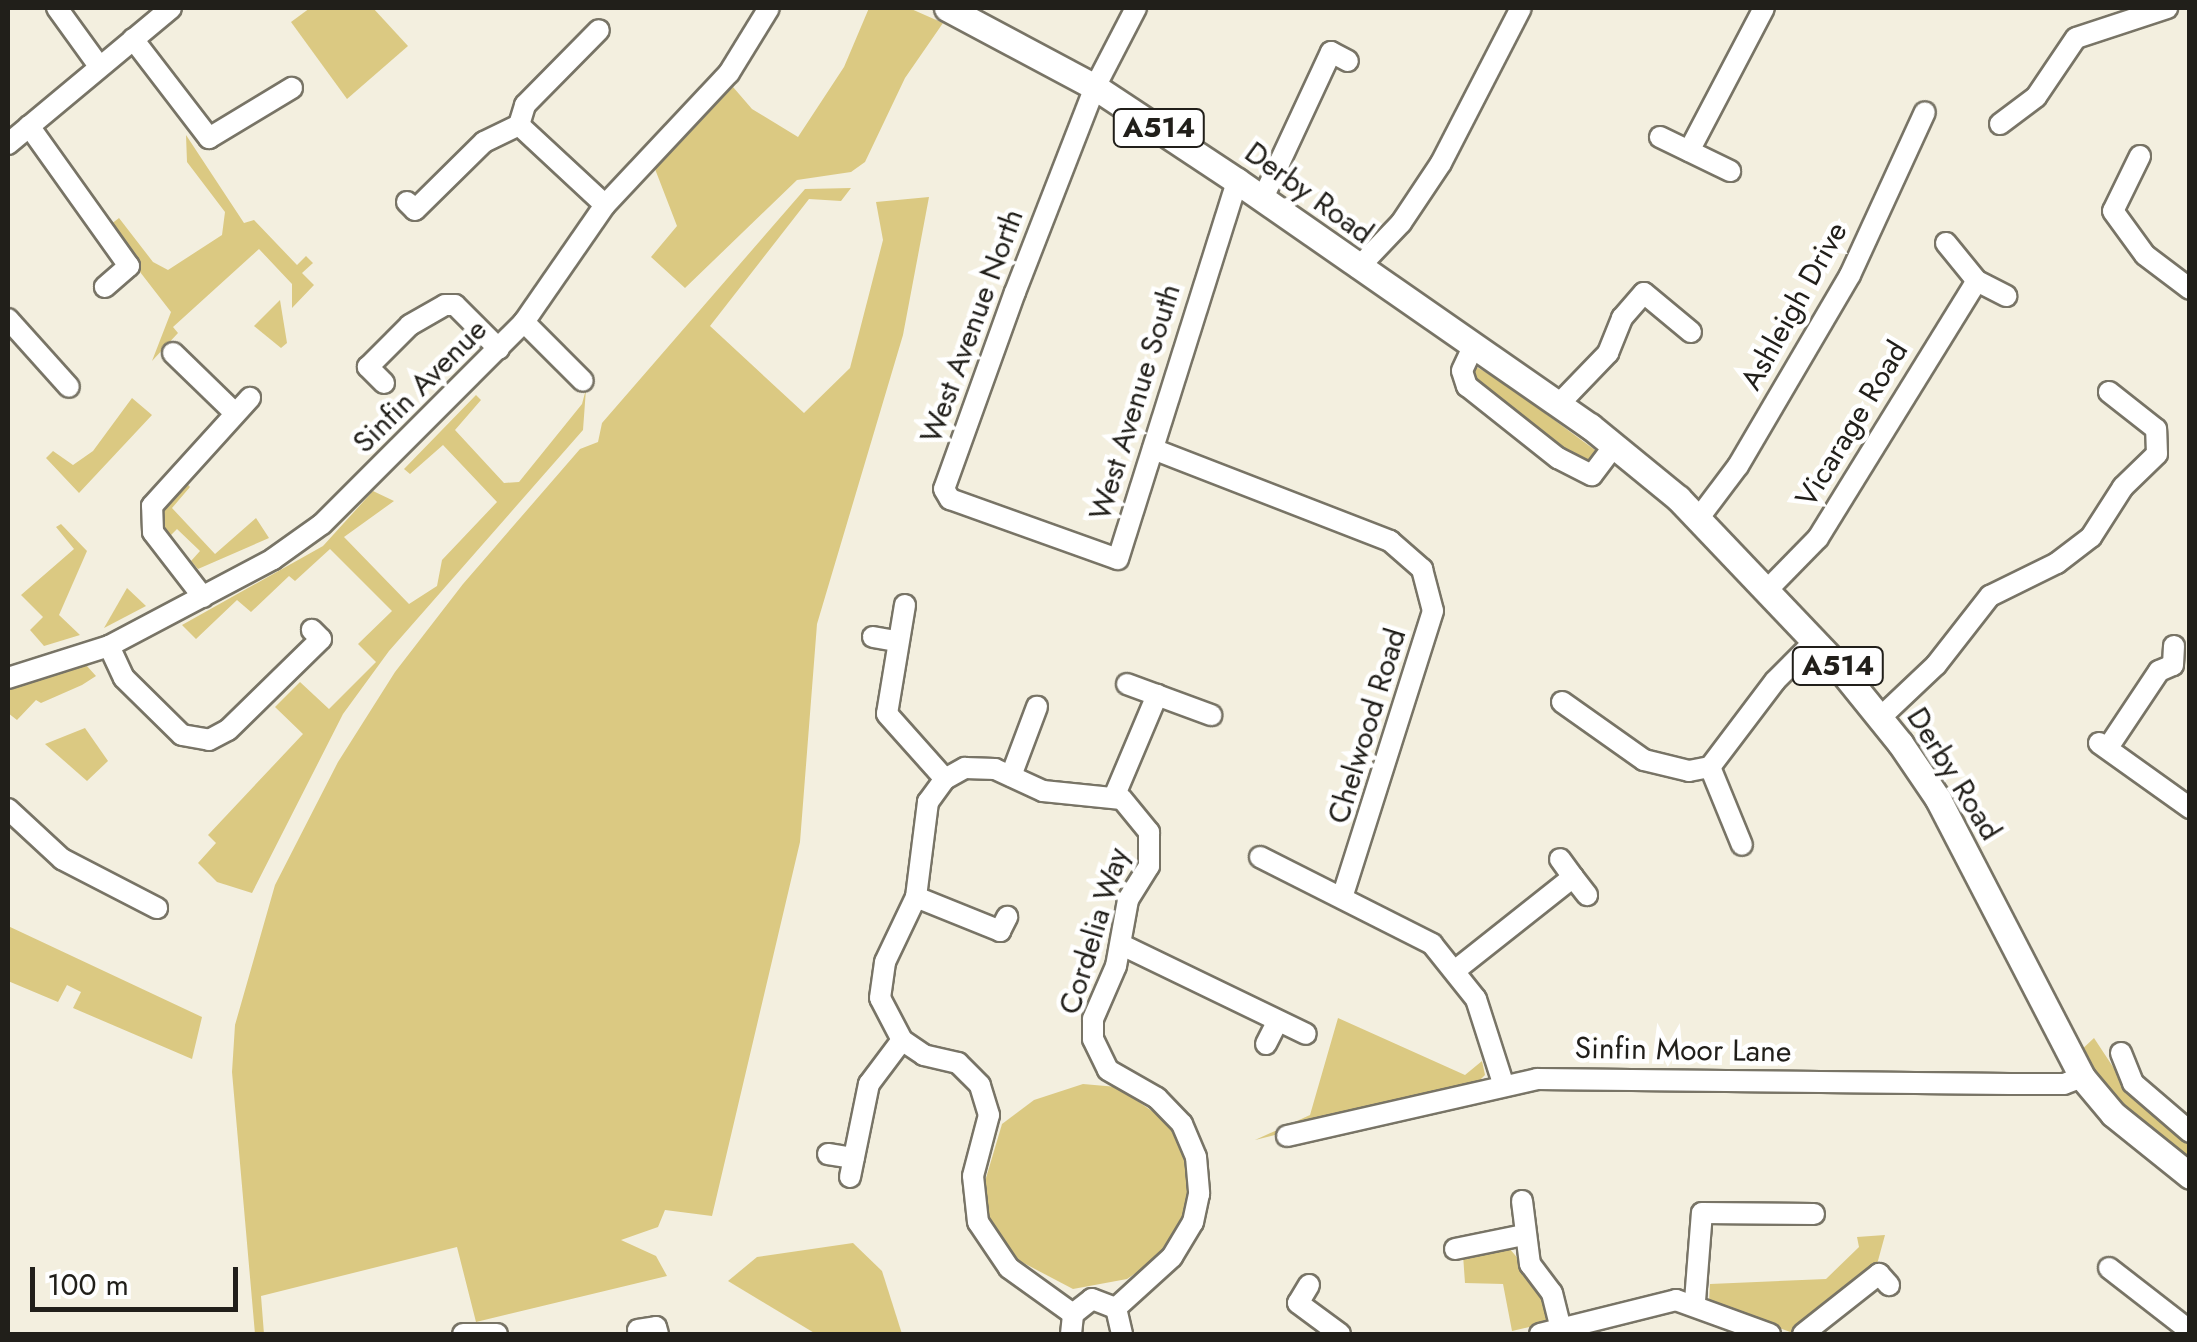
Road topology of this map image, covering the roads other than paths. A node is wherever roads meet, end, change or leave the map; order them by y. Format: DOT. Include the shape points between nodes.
graph roads {
  1 [pos="57,8"];
  2 [pos="769,8"];
  3 [pos="1136,8"];
  4 [pos="1521,8"];
  5 [pos="1764,8"];
  6 [pos="2167,8"];
  7 [pos="166,9"];
  8 [pos="959,10"];
  9 [pos="599,30"];
  10 [pos="133,39"];
  11 [pos="1348,61"];
  12 [pos="99,66"];
  13 [pos="1096,87"];
  14 [pos="292,88"];
  15 [pos="1926,112"];
  16 [pos="520,124"];
  17 [pos="2000,124"];
  18 [pos="30,126"];
  19 [pos="1660,137"];
  20 [pos="8,144"];
  21 [pos="1689,151"];
  22 [pos="2140,156"];
  23 [pos="1730,171"];
  24 [pos="1238,180"];
  25 [pos="1262,198"];
  26 [pos="407,202"];
  27 [pos="605,206"];
  28 [pos="1946,243"];
  29 [pos="1358,268"];
  30 [pos="1978,281"];
  31 [pos="2189,284"];
  32 [pos="104,286"];
  33 [pos="2006,296"];
  34 [pos="8,319"];
  35 [pos="524,322"];
  36 [pos="1692,332"];
  37 [pos="1473,347"];
  38 [pos="500,349"];
  39 [pos="174,353"];
  40 [pos="582,381"];
  41 [pos="384,383"];
  42 [pos="69,387"];
  43 [pos="2110,392"];
  44 [pos="1559,404"];
  45 [pos="1615,445"];
  46 [pos="1153,449"];
  47 [pos="1698,519"];
  48 [pos="1034,533"];
  49 [pos="1767,590"];
  50 [pos="202,598"];
  51 [pos="905,605"];
  52 [pos="312,630"];
  53 [pos="873,636"];
  54 [pos="896,641"];
  55 [pos="1816,641"];
  56 [pos="109,646"];
  57 [pos="2174,646"];
  58 [pos="8,678"];
  59 [pos="1128,684"];
  60 [pos="1157,695"];
  61 [pos="1562,702"];
  62 [pos="1037,707"];
  63 [pos="1211,715"];
  64 [pos="1880,717"];
  65 [pos="1710,767"];
  66 [pos="950,775"];
  67 [pos="1011,776"];
  68 [pos="1114,797"];
  69 [pos="2190,808"];
  70 [pos="8,809"];
  71 [pos="1742,845"];
  72 [pos="1260,857"];
  73 [pos="1560,859"];
  74 [pos="1573,877"];
  75 [pos="1343,894"];
  76 [pos="1587,895"];
  77 [pos="916,897"];
  78 [pos="157,908"];
  79 [pos="1000,931"];
  80 [pos="1122,944"];
  81 [pos="1457,969"];
  82 [pos="1277,1022"];
  83 [pos="1306,1034"];
  84 [pos="902,1040"];
  85 [pos="1266,1044"];
  86 [pos="2120,1053"];
  87 [pos="2082,1076"];
  88 [pos="1503,1083"];
  89 [pos="2190,1132"];
  90 [pos="1288,1136"];
  91 [pos="828,1154"];
  92 [pos="2188,1171"];
  93 [pos="1522,1201"];
  94 [pos="1814,1214"];
  95 [pos="1524,1235"];
  96 [pos="1455,1249"];
  97 [pos="2110,1268"];
  98 [pos="1309,1285"];
  99 [pos="1890,1286"];
  100 [pos="1694,1302"];
  101 [pos="1116,1308"];
  102 [pos="1072,1324"];
  103 [pos="1562,1330"];
  104 [pos="2188,1331"];
  105 [pos="491,1332"];
  106 [pos="462,1334"];
  107 [pos="1122,1334"];
  108 [pos="1340,1334"];
  109 [pos="1540,1334"];
  110 [pos="1770,1334"];
  111 [pos="1803,1334"];
  1 -- 12 [label="street"];
  2 -- 27 [label="street, Sinfin Avenue" via="729,73"];
  3 -- 13 [label="street"];
  4 -- 29 [label="street" via="1442,163 1401,224"];
  5 -- 21 [label="street"];
  6 -- 17 [label="street" via="2076,38 2036,97"];
  7 -- 10 [label="street"];
  8 -- 13 [label="main road, Derby Road / A514"];
  9 -- 16 [label="street" via="525,105"];
  10 -- 12 [label="street"];
  10 -- 14 [label="street" via="209,138"];
  11 -- 25 [label="street" via="1331,52"];
  12 -- 18 [label="street"];
  13 -- 24 [label="main road, Derby Road / A514"];
  13 -- 48 [label="street, West Avenue North" via="944,489 950,499"];
  15 -- 47 [label="street, Ashleigh Drive" via="1850,275 1738,466"];
  16 -- 26 [label="street" via="484,142 415,210"];
  16 -- 27 [label="street"];
  18 -- 20 [label="street"];
  18 -- 32 [label="street" via="129,266"];
  19 -- 21 [label="street"];
  21 -- 23 [label="street"];
  22 -- 31 [label="street" via="2113,211 2145,255"];
  24 -- 25 [label="main road, Derby Road / A514"];
  24 -- 46 [label="street, West Avenue South"];
  25 -- 29 [label="main road, Derby Road / A514"];
  27 -- 35 [label="street, Sinfin Avenue"];
  28 -- 30 [label="street"];
  29 -- 37 [label="main road, Derby Road / A514"];
  30 -- 33 [label="street"];
  30 -- 49 [label="street, Vicarage Road" via="1818,538"];
  34 -- 42 [label="street"];
  35 -- 38 [label="street, Sinfin Avenue"];
  35 -- 40 [label="street"];
  36 -- 44 [label="street" via="1644,293 1622,318 1608,352"];
  37 -- 44 [label="main road, Derby Road / A514"];
  37 -- 45 [label="street" via="1462,370 1466,386 1558,458 1592,475"];
  38 -- 41 [label="street" via="455,305 445,305 410,324 368,367"];
  38 -- 50 [label="street, Sinfin Avenue" via="322,524"];
  39 -- 50 [label="street" via="243,405 151,511 153,532"];
  43 -- 64 [label="street" via="2152,425 2160,445 2058,564 1990,596 1936,666"];
  44 -- 45 [label="main road, Derby Road / A514"];
  45 -- 47 [label="main road, Derby Road / A514"];
  46 -- 48 [label="street, West Avenue South" via="1118,559"];
  46 -- 75 [label="street, Chelwood Road" via="1390,541 1422,569 1433,611"];
  47 -- 49 [label="main road, Derby Road / A514"];
  49 -- 55 [label="main road, Derby Road / A514"];
  50 -- 56 [label="street, Sinfin Avenue"];
  51 -- 54 [label="street"];
  52 -- 56 [label="street" via="321,639 228,730 208,740 182,735 124,678"];
  53 -- 54 [label="street"];
  54 -- 66 [label="street" via="886,714"];
  55 -- 64 [label="main road, Derby Road / A514"];
  55 -- 65 [label="street" via="1775,681"];
  56 -- 58 [label="street, Sinfin Avenue"];
  57 -- 69 [label="street" via="2173,665 2159,671 2103,744"];
  59 -- 60 [label="street"];
  60 -- 63 [label="street"];
  60 -- 68 [label="street"];
  61 -- 65 [label="street" via="1644,760 1689,771"];
  62 -- 67 [label="street"];
  64 -- 87 [label="main road, Derby Road / A514" via="1938,798"];
  65 -- 71 [label="street"];
  66 -- 67 [label="street" via="985,766"];
  66 -- 77 [label="street" via="928,802"];
  67 -- 68 [label="street" via="1045,792"];
  68 -- 80 [label="street, Cordelia Way" via="1138,812 1152,844 1149,866 1128,900"];
  70 -- 78 [label="street" via="62,860"];
  72 -- 75 [label="street"];
  73 -- 74 [label="street"];
  74 -- 76 [label="street"];
  74 -- 81 [label="street"];
  75 -- 81 [label="street" via="1421,936"];
  77 -- 79 [label="street"];
  77 -- 84 [label="street" via="879,989"];
  80 -- 82 [label="street"];
  80 -- 101 [label="street, Cordelia Way" via="1093,1019 1096,1050 1108,1070 1157,1098 1182,1124 1196,1156 1198,1194 1193,1222 1172,1258"];
  81 -- 88 [label="street" via="1492,1032"];
  82 -- 83 [label="street"];
  82 -- 85 [label="street"];
  84 -- 91 [label="street" via="869,1084 852,1168"];
  84 -- 102 [label="street" via="958,1063 980,1085 989,1116 973,1176 978,1222 1010,1268"];
  86 -- 89 [label="street" via="2133,1083"];
  87 -- 88 [label="street, Sinfin Moor Lane" via="2046,1084 1612,1078"];
  87 -- 92 [label="main road, Derby Road / A514" via="2112,1114"];
  88 -- 90 [label="street, Sinfin Moor Lane"];
  93 -- 95 [label="street"];
  94 -- 100 [label="street" via="1702,1213"];
  95 -- 96 [label="street"];
  95 -- 103 [label="street" via="1530,1264 1552,1293"];
  97 -- 104 [label="street"];
  98 -- 108 [label="street" via="1298,1302"];
  99 -- 111 [label="street" via="1879,1274"];
  100 -- 103 [label="street" via="1662,1302"];
  100 -- 110 [label="street" via="1726,1323"];
  101 -- 102 [label="street" via="1092,1300"];
  101 -- 107 [label="street"];
  103 -- 109 [label="street"];
  105 -- 106 [label="street"];
}
